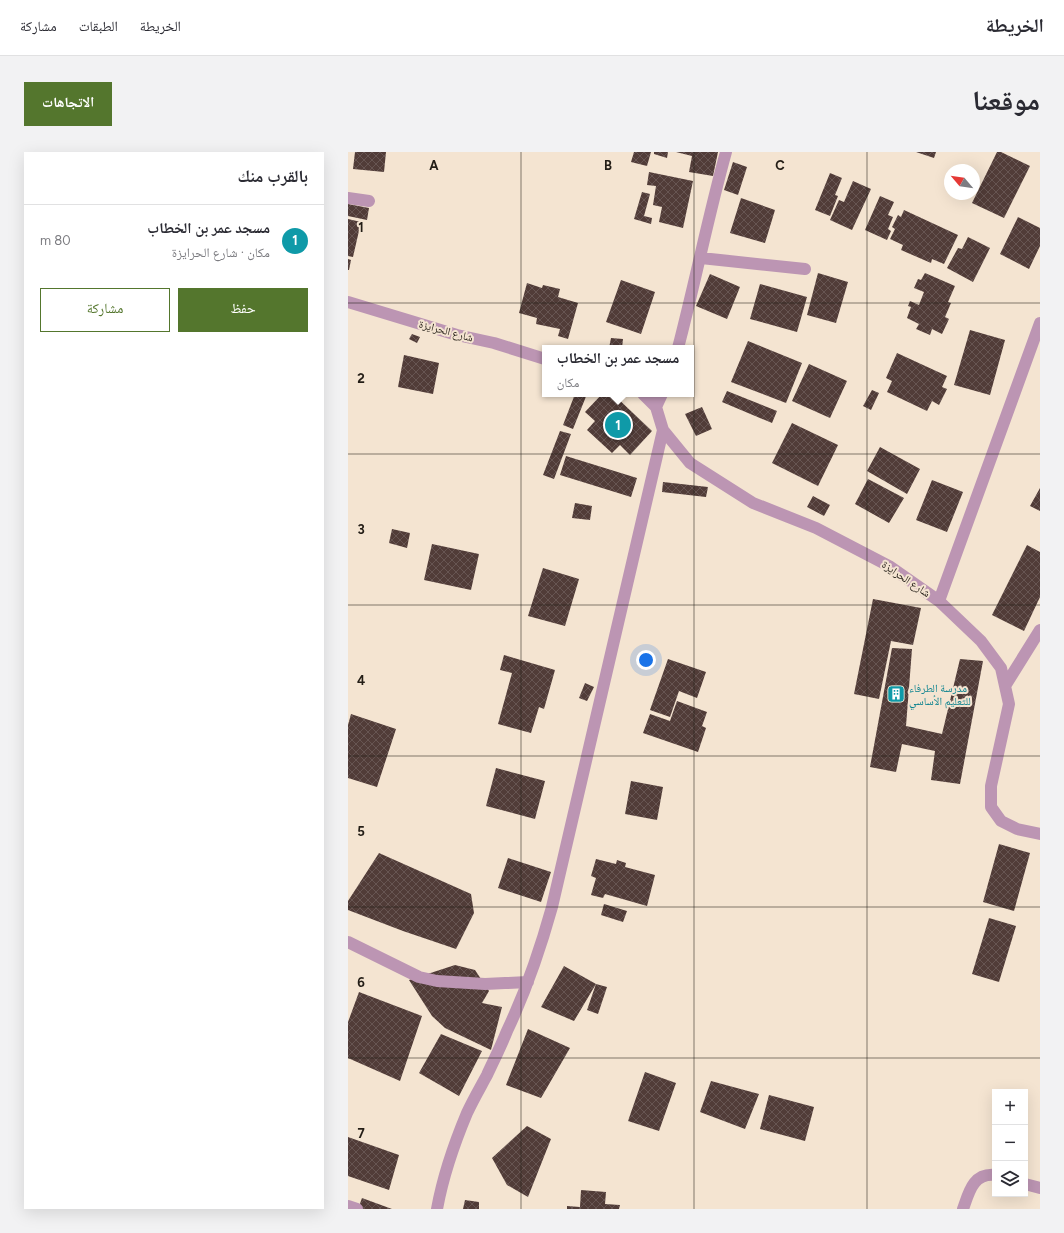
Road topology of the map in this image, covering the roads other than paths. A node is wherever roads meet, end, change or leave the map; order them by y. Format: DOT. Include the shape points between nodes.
graph roads {
  1 [pos="726,152"];
  2 [pos="348,198"];
  3 [pos="369,200"];
  4 [pos="701,258"];
  5 [pos="805,269"];
  6 [pos="348,302"];
  7 [pos="1040,323"];
  8 [pos="679,345"];
  9 [pos="542,358"];
  10 [pos="646,397"];
  11 [pos="661,397"];
  12 [pos="656,407"];
  13 [pos="663,430"];
  14 [pos="939,601"];
  15 [pos="1040,630"];
  16 [pos="1006,686"];
  17 [pos="1040,834"];
  18 [pos="348,942"];
  19 [pos="528,982"];
  20 [pos="992,1175"];
  21 [pos="1028,1185"];
  22 [pos="1040,1188"];
  23 [pos="348,1206"];
  24 [pos="357,1209"];
  25 [pos="437,1209"];
  26 [pos="964,1209"];
  1 -- 4 [label="street" via="712,202"];
  2 -- 3 [label="street"];
  4 -- 5 [label="street"];
  4 -- 8 [label="street"];
  6 -- 9 [label="street, شارع الحرايزة"];
  7 -- 14 [label="street"];
  10 -- 12 [label="street, شارع الحرايزة"];
  11 -- 12 [label="street"];
  12 -- 13 [label="street, شارع الحرايزة"];
  13 -- 14 [label="street, شارع الحرايزة" via="690,462 753,503 816,528 889,566"];
  13 -- 19 [label="street" via="552,907"];
  14 -- 16 [label="street, شارع الحرايزة" via="981,641 1001,668"];
  15 -- 16 [label="street"];
  16 -- 17 [label="street, شارع الحرايزة" via="1009,704 991,786 991,807 1001,821 1017,829"];
  18 -- 19 [label="street" via="419,977 437,981 485,984"];
  19 -- 25 [label="street" via="452,1150"];
  20 -- 26 [label="street" via="985,1175 975,1181"];
  21 -- 22 [label="street"];
  23 -- 24 [label="street"];
}
